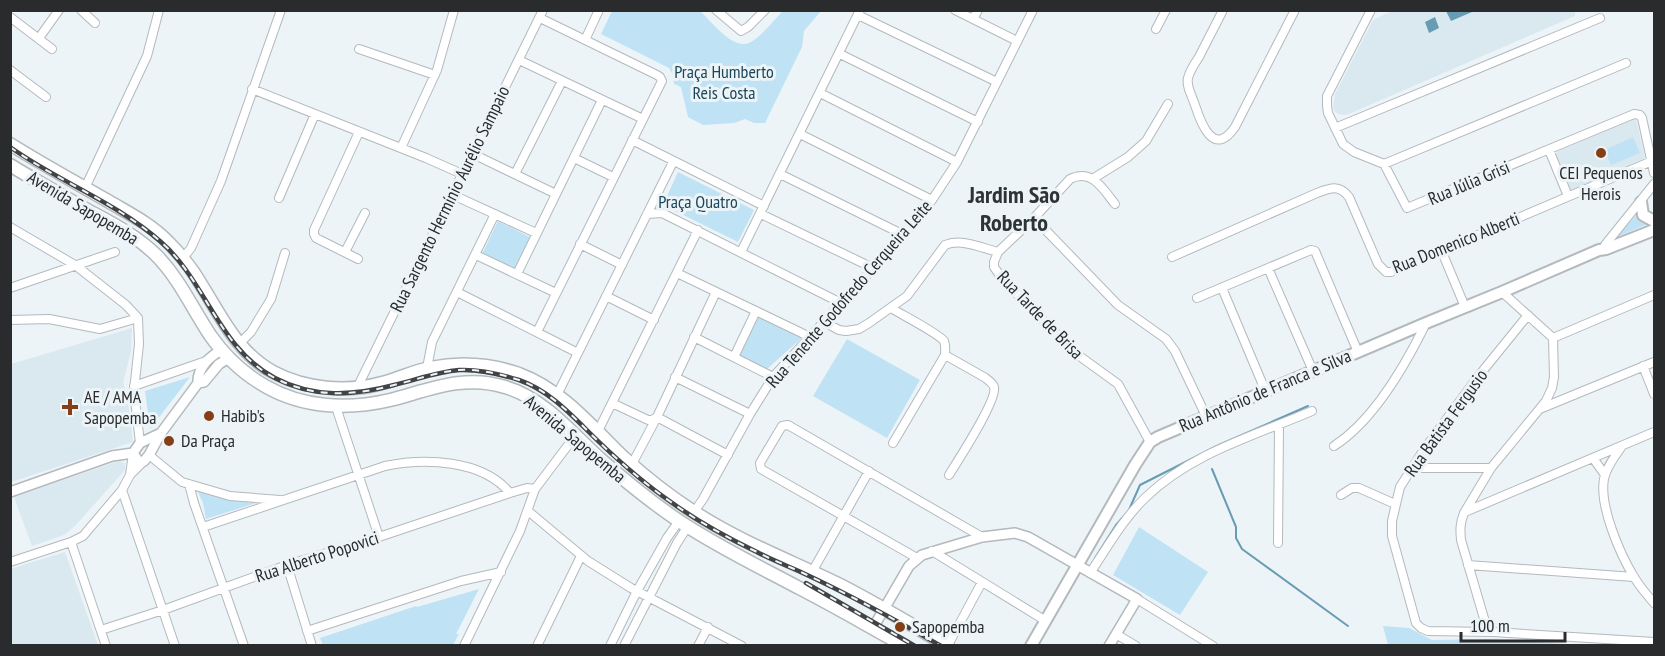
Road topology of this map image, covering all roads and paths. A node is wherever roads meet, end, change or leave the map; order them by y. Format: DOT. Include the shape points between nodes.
graph roads {
  1 [pos="59,10"];
  2 [pos="81,10"];
  3 [pos="159,10"];
  4 [pos="281,10"];
  5 [pos="454,10"];
  6 [pos="599,10"];
  7 [pos="716,10"];
  8 [pos="765,10"];
  9 [pos="955,10"];
  10 [pos="978,10"];
  11 [pos="1033,10"];
  12 [pos="1166,10"];
  13 [pos="1223,10"];
  14 [pos="1295,10"];
  15 [pos="1380,10"];
  16 [pos="859,13"];
  17 [pos="542,14"];
  18 [pos="1369,14"];
  19 [pos="10,17"];
  20 [pos="1600,18"];
  21 [pos="973,19"];
  22 [pos="95,22"];
  23 [pos="1156,29"];
  24 [pos="39,38"];
  25 [pos="585,40"];
  26 [pos="1017,41"];
  27 [pos="52,49"];
  28 [pos="359,49"];
  29 [pos="840,54"];
  30 [pos="519,60"];
  31 [pos="1626,63"];
  32 [pos="10,70"];
  33 [pos="435,75"];
  34 [pos="562,81"];
  35 [pos="997,82"];
  36 [pos="252,89"];
  37 [pos="820,93"];
  38 [pos="46,97"];
  39 [pos="602,100"];
  40 [pos="1168,104"];
  41 [pos="315,114"];
  42 [pos="643,118"];
  43 [pos="978,122"];
  44 [pos="1335,128"];
  45 [pos="359,132"];
  46 [pos="800,134"];
  47 [pos="632,140"];
  48 [pos="10,144"];
  49 [pos="401,148"];
  50 [pos="1549,150"];
  51 [pos="473,154"];
  52 [pos="574,158"];
  53 [pos="1652,161"];
  54 [pos="673,162"];
  55 [pos="957,162"];
  56 [pos="1384,164"];
  57 [pos="10,165"];
  58 [pos="1654,173"];
  59 [pos="462,174"];
  60 [pos="515,174"];
  61 [pos="780,174"];
  62 [pos="613,177"];
  63 [pos="1094,178"];
  64 [pos="1654,184"];
  65 [pos="85,188"];
  66 [pos="555,194"];
  67 [pos="453,195"];
  68 [pos="1568,196"];
  69 [pos="279,198"];
  70 [pos="655,199"];
  71 [pos="932,200"];
  72 [pos="1641,202"];
  73 [pos="1114,204"];
  74 [pos="762,210"];
  75 [pos="365,213"];
  76 [pos="662,213"];
  77 [pos="495,214"];
  78 [pos="647,214"];
  79 [pos="1034,218"];
  80 [pos="1654,223"];
  81 [pos="10,227"];
  82 [pos="698,230"];
  83 [pos="1654,230"];
  84 [pos="536,233"];
  85 [pos="904,235"];
  86 [pos="580,244"];
  87 [pos="1604,248"];
  88 [pos="115,252"];
  89 [pos="345,252"];
  90 [pos="741,252"];
  91 [pos="998,252"];
  92 [pos="1442,252"];
  93 [pos="285,253"];
  94 [pos="476,255"];
  95 [pos="1172,257"];
  96 [pos="183,258"];
  97 [pos="358,259"];
  98 [pos="75,265"];
  99 [pos="622,265"];
  100 [pos="873,268"];
  101 [pos="1268,268"];
  102 [pos="676,273"];
  103 [pos="517,274"];
  104 [pos="10,288"];
  105 [pos="1222,288"];
  106 [pos="457,292"];
  107 [pos="716,292"];
  108 [pos="1502,292"];
  109 [pos="556,293"];
  110 [pos="1654,295"];
  111 [pos="606,296"];
  112 [pos="1197,298"];
  113 [pos="841,303"];
  114 [pos="1465,307"];
  115 [pos="891,308"];
  116 [pos="756,311"];
  117 [pos="1528,315"];
  118 [pos="138,318"];
  119 [pos="10,320"];
  120 [pos="654,320"];
  121 [pos="824,322"];
  122 [pos="1426,323"];
  123 [pos="537,332"];
  124 [pos="694,337"];
  125 [pos="810,337"];
  126 [pos="1553,338"];
  127 [pos="242,348"];
  128 [pos="1358,352"];
  129 [pos="578,353"];
  130 [pos="226,354"];
  131 [pos="945,355"];
  132 [pos="734,357"];
  133 [pos="206,361"];
  134 [pos="1654,362"];
  135 [pos="1643,366"];
  136 [pos="427,368"];
  137 [pos="1313,371"];
  138 [pos="675,377"];
  139 [pos="773,377"];
  140 [pos="198,382"];
  141 [pos="134,386"];
  142 [pos="357,388"];
  143 [pos="1265,390"];
  144 [pos="558,393"];
  145 [pos="1654,394"];
  146 [pos="524,395"];
  147 [pos="612,404"];
  148 [pos="336,407"];
  149 [pos="1542,408"];
  150 [pos="1312,411"];
  151 [pos="750,414"];
  152 [pos="1206,416"];
  153 [pos="657,417"];
  154 [pos="1279,426"];
  155 [pos="598,431"];
  156 [pos="1654,432"];
  157 [pos="161,433"];
  158 [pos="575,436"];
  159 [pos="893,442"];
  160 [pos="1150,442"];
  161 [pos="140,443"];
  162 [pos="1334,446"];
  163 [pos="1622,446"];
  164 [pos="133,453"];
  165 [pos="728,455"];
  166 [pos="146,458"];
  167 [pos="1593,458"];
  168 [pos="632,464"];
  169 [pos="1411,468"];
  170 [pos="1491,468"];
  171 [pos="869,471"];
  172 [pos="130,475"];
  173 [pos="1605,475"];
  174 [pos="358,476"];
  175 [pos="949,476"];
  176 [pos="189,484"];
  177 [pos="535,489"];
  178 [pos="122,490"];
  179 [pos="10,492"];
  180 [pos="510,493"];
  181 [pos="1341,495"];
  182 [pos="287,500"];
  183 [pos="1395,504"];
  184 [pos="528,511"];
  185 [pos="694,512"];
  186 [pos="1464,513"];
  187 [pos="843,517"];
  188 [pos="683,523"];
  189 [pos="203,528"];
  190 [pos="378,537"];
  191 [pos="982,537"];
  192 [pos="71,542"];
  193 [pos="1278,543"];
  194 [pos="932,550"];
  195 [pos="581,556"];
  196 [pos="917,558"];
  197 [pos="10,562"];
  198 [pos="287,565"];
  199 [pos="1077,565"];
  200 [pos="1468,565"];
  201 [pos="501,572"];
  202 [pos="812,572"];
  203 [pos="1090,573"];
  204 [pos="1634,577"];
  205 [pos="982,582"];
  206 [pos="224,588"];
  207 [pos="637,591"];
  208 [pos="1650,593"];
  209 [pos="648,597"];
  210 [pos="1137,599"];
  211 [pos="1654,603"];
  212 [pos="884,609"];
  213 [pos="163,610"];
  214 [pos="1046,621"];
  215 [pos="708,627"];
  216 [pos="873,628"];
  217 [pos="101,630"];
  218 [pos="307,631"];
  219 [pos="1488,632"];
  220 [pos="1116,634"];
  221 [pos="1576,641"];
  222 [pos="1654,642"];
  223 [pos="106,645"];
  224 [pos="175,645"];
  225 [pos="244,645"];
  226 [pos="312,645"];
  227 [pos="465,645"];
  228 [pos="537,645"];
  229 [pos="610,645"];
  230 [pos="624,645"];
  231 [pos="698,645"];
  232 [pos="742,645"];
  233 [pos="905,645"];
  234 [pos="948,645"];
  235 [pos="1031,645"];
  236 [pos="1109,645"];
  237 [pos="1136,645"];
  238 [pos="1213,645"];
  1 -- 24 [label="street"];
  2 -- 22 [label="street"];
  3 -- 65 [label="street" via="147,56"];
  4 -- 36 [label="street"];
  5 -- 33 [label="street"];
  6 -- 25 [label="street"];
  7 -- 8 [label="street" via="741,31"];
  9 -- 21 [label="street"];
  10 -- 21 [label="street"];
  11 -- 26 [label="street, Rua Tenente Godofredo Cerqueira Leite"];
  12 -- 23 [label="street"];
  13 -- 14 [label="street" via="1190,72 1188,84 1201,124 1216,139 1227,136 1235,127"];
  15 -- 18 [label="street"];
  16 -- 29 [label="street"];
  16 -- 35 [label="street"];
  17 -- 25 [label="street"];
  17 -- 30 [label="street, Rua Sargento Hermínio Aurélio Sampaio"];
  18 -- 44 [label="street" via="1327,96 1328,113"];
  19 -- 24 [label="street"];
  20 -- 44 [label="street"];
  21 -- 26 [label="street"];
  24 -- 27 [label="street"];
  25 -- 42 [label="street" via="660,77 662,81"];
  26 -- 35 [label="street, Rua Tenente Godofredo Cerqueira Leite"];
  28 -- 33 [label="street"];
  29 -- 37 [label="street"];
  29 -- 43 [label="street"];
  30 -- 34 [label="street"];
  30 -- 51 [label="street, Rua Sargento Hermínio Aurélio Sampaio"];
  31 -- 56 [label="street"];
  32 -- 38 [label="street"];
  33 -- 49 [label="street"];
  34 -- 39 [label="street"];
  34 -- 60 [label="street"];
  35 -- 43 [label="street, Rua Tenente Godofredo Cerqueira Leite"];
  36 -- 41 [label="street"];
  36 -- 96 [label="street" via="221,181"];
  37 -- 46 [label="street"];
  37 -- 55 [label="street"];
  39 -- 42 [label="street"];
  39 -- 52 [label="street"];
  40 -- 63 [label="street" via="1146,141"];
  41 -- 45 [label="street"];
  41 -- 69 [label="street"];
  42 -- 47 [label="street"];
  43 -- 55 [label="street, Rua Tenente Godofredo Cerqueira Leite"];
  44 -- 56 [label="street" via="1349,149"];
  45 -- 49 [label="street"];
  45 -- 89 [label="street" via="314,230 316,238"];
  46 -- 61 [label="street"];
  46 -- 71 [label="street"];
  47 -- 54 [label="street"];
  47 -- 62 [label="street"];
  48 -- 65 [label="main road, Avenida Sapopemba"];
  49 -- 59 [label="street"];
  50 -- 53 [label="street, Rua Júlia Grisi" via="1638,114"];
  50 -- 56 [label="street, Rua Júlia Grisi" via="1409,208"];
  50 -- 68 [label="street"];
  51 -- 59 [label="street, Rua Sargento Hermínio Aurélio Sampaio"];
  51 -- 60 [label="street"];
  52 -- 62 [label="street"];
  52 -- 66 [label="street"];
  53 -- 58 [label="street"];
  53 -- 68 [label="street, Rua Domenico Alberti"];
  54 -- 70 [label="street"];
  54 -- 74 [label="street"];
  55 -- 71 [label="street, Rua Tenente Godofredo Cerqueira Leite"];
  57 -- 130 [label="main road, Avenida Sapopemba" via="118,227 156,255"];
  59 -- 67 [label="street, Rua Sargento Hermínio Aurélio Sampaio"];
  60 -- 66 [label="street"];
  61 -- 74 [label="street"];
  61 -- 85 [label="street"];
  62 -- 86 [label="street"];
  63 -- 73 [label="street"];
  63 -- 79 [label="street, Rua Tarde de Brisa" via="1081,175 1070,179"];
  64 -- 72 [label="street"];
  65 -- 96 [label="main road, Avenida Sapopemba" via="150,227"];
  66 -- 84 [label="street"];
  67 -- 77 [label="street"];
  67 -- 142 [label="street, Rua Sargento Hermínio Aurélio Sampaio"];
  68 -- 92 [label="street, Rua Domenico Alberti"];
  70 -- 76 [label="street"];
  70 -- 78 [label="street"];
  71 -- 85 [label="street, Rua Tenente Godofredo Cerqueira Leite"];
  72 -- 80 [label="main road" via="1643,215"];
  72 -- 87 [label="street"];
  74 -- 90 [label="street"];
  74 -- 100 [label="street"];
  75 -- 89 [label="street"];
  76 -- 78 [label="street"];
  76 -- 82 [label="street"];
  77 -- 84 [label="street"];
  77 -- 94 [label="street"];
  78 -- 99 [label="street"];
  79 -- 91 [label="street, Rua Tarde de Brisa"];
  79 -- 152 [label="street" via="1118,305 1166,339"];
  80 -- 87 [label="main road, Rua Antônio de Franca e Silva"];
  81 -- 98 [label="street"];
  82 -- 90 [label="street"];
  82 -- 102 [label="street"];
  83 -- 87 [label="main road, Rua Antônio de Franca e Silva"];
  84 -- 103 [label="street"];
  85 -- 100 [label="street, Rua Tenente Godofredo Cerqueira Leite"];
  86 -- 99 [label="street"];
  86 -- 109 [label="street"];
  87 -- 108 [label="main road, Rua Antônio de Franca e Silva"];
  88 -- 98 [label="street"];
  89 -- 97 [label="street"];
  90 -- 113 [label="street"];
  91 -- 115 [label="street" via="950,242 939,250 907,296"];
  91 -- 160 [label="street, Rua Tarde de Brisa" via="996,272 1078,355 1118,384"];
  92 -- 95 [label="street, Rua Domenico Alberti" via="1386,272 1378,264 1348,197 1339,188 1330,188"];
  92 -- 114 [label="street"];
  93 -- 127 [label="street" via="271,299"];
  94 -- 103 [label="street"];
  94 -- 106 [label="street"];
  96 -- 127 [label="main road, Avenida Sapopemba"];
  98 -- 104 [label="street"];
  98 -- 118 [label="street"];
  99 -- 111 [label="street"];
  100 -- 113 [label="street, Rua Tenente Godofredo Cerqueira Leite"];
  101 -- 105 [label="street"];
  101 -- 128 [label="street" via="1315,251"];
  101 -- 137 [label="street"];
  102 -- 107 [label="street"];
  102 -- 120 [label="street"];
  103 -- 109 [label="street"];
  105 -- 112 [label="street"];
  105 -- 143 [label="street"];
  106 -- 123 [label="street"];
  106 -- 136 [label="street" via="432,342"];
  107 -- 116 [label="street"];
  107 -- 124 [label="street"];
  108 -- 114 [label="main road, Rua Antônio de Franca e Silva"];
  108 -- 117 [label="street"];
  109 -- 123 [label="street"];
  110 -- 126 [label="street"];
  111 -- 120 [label="street"];
  111 -- 129 [label="street"];
  113 -- 121 [label="street, Rua Tenente Godofredo Cerqueira Leite"];
  114 -- 122 [label="main road, Rua Antônio de Franca e Silva"];
  115 -- 121 [label="street" via="846,332"];
  115 -- 131 [label="street" via="943,340"];
  116 -- 125 [label="street"];
  116 -- 132 [label="street"];
  117 -- 126 [label="street"];
  117 -- 169 [label="street, Rua Batista Fergusio"];
  118 -- 119 [label="street" via="100,329 49,319"];
  118 -- 141 [label="street"];
  120 -- 147 [label="street"];
  121 -- 125 [label="street, Rua Tenente Godofredo Cerqueira Leite"];
  122 -- 128 [label="main road, Rua Antônio de Franca e Silva"];
  122 -- 162 [label="street" via="1398,375 1360,424"];
  123 -- 129 [label="street"];
  124 -- 132 [label="street"];
  124 -- 138 [label="street"];
  125 -- 139 [label="street, Rua Tenente Godofredo Cerqueira Leite"];
  126 -- 149 [label="street" via="1554,377"];
  127 -- 130 [label="main road" via="228,348"];
  127 -- 142 [label="main road, Avenida Sapopemba" via="286,378 310,386"];
  128 -- 137 [label="main road, Rua Antônio de Franca e Silva"];
  129 -- 144 [label="street"];
  130 -- 133 [label="street"];
  130 -- 140 [label="street" via="204,382"];
  130 -- 148 [label="main road, Avenida Sapopemba" via="265,386 289,397"];
  131 -- 159 [label="street"];
  131 -- 175 [label="street" via="994,387 994,397"];
  132 -- 139 [label="street"];
  133 -- 140 [label="street"];
  133 -- 141 [label="street"];
  134 -- 135 [label="street"];
  135 -- 145 [label="street"];
  135 -- 149 [label="street"];
  136 -- 142 [label="main road, Avenida Sapopemba"];
  136 -- 144 [label="main road, Avenida Sapopemba" via="462,364 495,367"];
  137 -- 143 [label="main road, Rua Antônio de Franca e Silva"];
  138 -- 151 [label="street"];
  138 -- 153 [label="street"];
  139 -- 151 [label="street, Rua Tenente Godofredo Cerqueira Leite"];
  140 -- 157 [label="street"];
  141 -- 161 [label="street"];
  143 -- 152 [label="main road, Rua Antônio de Franca e Silva"];
  144 -- 146 [label="main road" via="549,401"];
  144 -- 155 [label="main road, Avenida Sapopemba"];
  146 -- 148 [label="main road, Avenida Sapopemba" via="489,383 459,382 390,400"];
  146 -- 158 [label="main road, Avenida Sapopemba"];
  147 -- 153 [label="street" via="648,420"];
  147 -- 155 [label="street"];
  148 -- 174 [label="street"];
  149 -- 170 [label="street"];
  150 -- 154 [label="street"];
  151 -- 165 [label="street, Rua Tenente Godofredo Cerqueira Leite"];
  152 -- 160 [label="main road, Rua Antônio de Franca e Silva"];
  153 -- 165 [label="street"];
  153 -- 168 [label="street"];
  154 -- 193 [label="street"];
  154 -- 203 [label="street" via="1220,448 1174,473 1144,499"];
  155 -- 168 [label="main road, Avenida Sapopemba"];
  156 -- 163 [label="street"];
  157 -- 161 [label="street"];
  157 -- 166 [label="street"];
  158 -- 177 [label="street"];
  158 -- 188 [label="main road, Avenida Sapopemba" via="641,494"];
  160 -- 199 [label="main road"];
  161 -- 164 [label="street"];
  163 -- 167 [label="street"];
  163 -- 173 [label="street"];
  164 -- 166 [label="street" via="139,462"];
  164 -- 172 [label="street"];
  164 -- 179 [label="street" via="115,455"];
  165 -- 185 [label="street, Rua Tenente Godofredo Cerqueira Leite"];
  166 -- 172 [label="street"];
  166 -- 176 [label="street"];
  167 -- 173 [label="street"];
  167 -- 186 [label="street"];
  168 -- 185 [label="main road, Avenida Sapopemba"];
  169 -- 170 [label="street"];
  169 -- 183 [label="street, Rua Batista Fergusio"];
  170 -- 186 [label="street"];
  171 -- 187 [label="street"];
  171 -- 187 [label="street" via="788,426 782,426 760,463 763,471"];
  171 -- 191 [label="street"];
  172 -- 178 [label="street"];
  173 -- 204 [label="street" via="1606,510"];
  174 -- 180 [label="street" via="404,462 440,462 473,468"];
  174 -- 182 [label="street"];
  174 -- 190 [label="street"];
  176 -- 182 [label="street" via="230,496"];
  176 -- 189 [label="street"];
  177 -- 180 [label="street, Rua Alberto Popovici"];
  177 -- 184 [label="street"];
  178 -- 192 [label="street" via="86,533"];
  178 -- 213 [label="street"];
  180 -- 190 [label="street, Rua Alberto Popovici"];
  181 -- 183 [label="street" via="1359,488"];
  182 -- 189 [label="street"];
  183 -- 219 [label="street, Rua Batista Fergusio" via="1392,536 1416,623 1428,631"];
  184 -- 195 [label="street"];
  184 -- 201 [label="street"];
  185 -- 188 [label="main road"];
  185 -- 202 [label="main road, Avenida Sapopemba"];
  186 -- 200 [label="street" via="1460,529"];
  187 -- 196 [label="street"];
  187 -- 202 [label="street"];
  188 -- 207 [label="street" via="667,538"];
  188 -- 209 [label="street" via="677,543"];
  188 -- 216 [label="main road, Avenida Sapopemba"];
  189 -- 206 [label="street"];
  190 -- 198 [label="street, Rua Alberto Popovici"];
  191 -- 194 [label="street"];
  191 -- 199 [label="street" via="1020,534"];
  192 -- 197 [label="street"];
  192 -- 217 [label="street"];
  194 -- 196 [label="street"];
  194 -- 205 [label="street"];
  195 -- 207 [label="street"];
  195 -- 228 [label="street"];
  196 -- 212 [label="street"];
  198 -- 206 [label="street, Rua Alberto Popovici"];
  198 -- 218 [label="street"];
  199 -- 203 [label="street"];
  199 -- 214 [label="main road"];
  200 -- 204 [label="street"];
  200 -- 219 [label="street"];
  201 -- 218 [label="street" via="461,580"];
  201 -- 227 [label="street"];
  202 -- 212 [label="main road, Avenida Sapopemba"];
  203 -- 210 [label="street"];
  204 -- 208 [label="street"];
  205 -- 214 [label="street"];
  205 -- 234 [label="street"];
  206 -- 213 [label="street, Rua Alberto Popovici"];
  206 -- 225 [label="street"];
  207 -- 209 [label="street"];
  207 -- 229 [label="street"];
  208 -- 211 [label="street"];
  209 -- 215 [label="street"];
  209 -- 230 [label="street"];
  210 -- 220 [label="street"];
  210 -- 238 [label="street"];
  212 -- 216 [label="street"];
  212 -- 234 [label="main road, Avenida Sapopemba"];
  213 -- 217 [label="street, Rua Alberto Popovici"];
  213 -- 224 [label="street"];
  214 -- 235 [label="main road"];
  215 -- 231 [label="street"];
  215 -- 232 [label="street"];
  216 -- 233 [label="main road, Avenida Sapopemba"];
  217 -- 223 [label="street"];
  218 -- 226 [label="street"];
  219 -- 221 [label="street, Rua Batista Fergusio"];
  220 -- 236 [label="street"];
  220 -- 237 [label="street"];
  221 -- 222 [label="street, Rua Batista Fergusio"];
}
